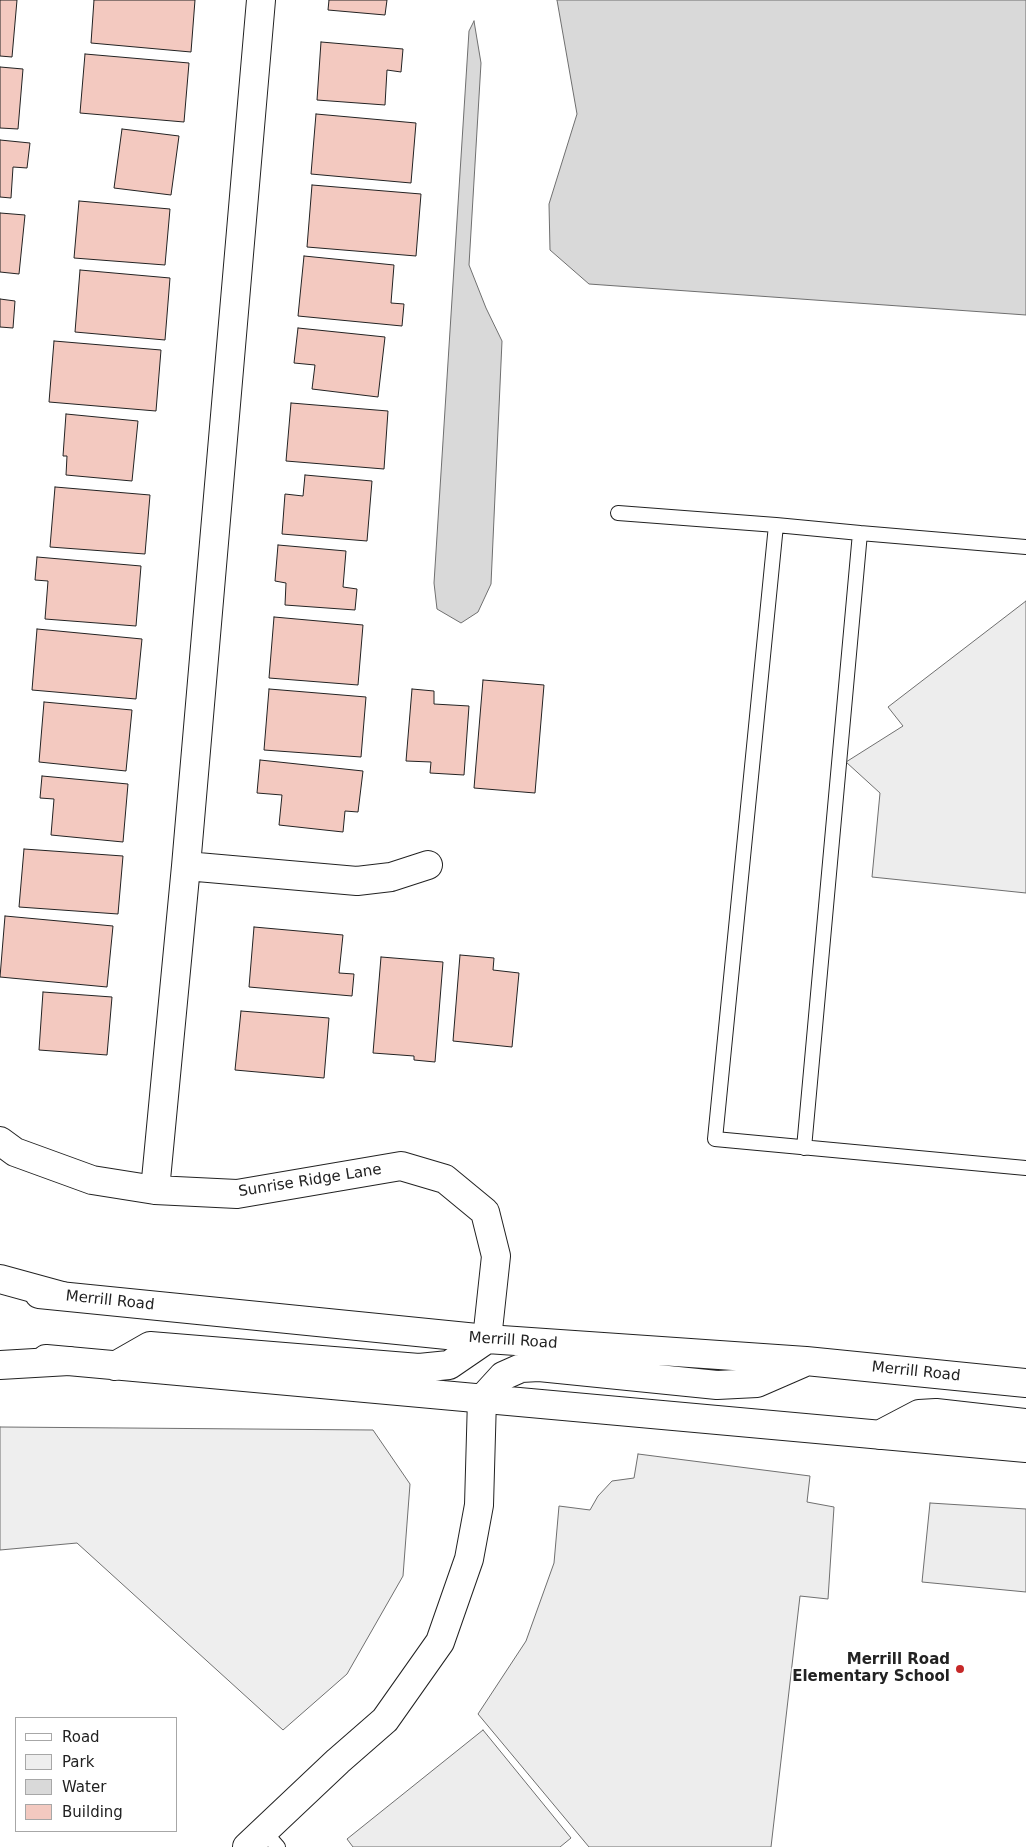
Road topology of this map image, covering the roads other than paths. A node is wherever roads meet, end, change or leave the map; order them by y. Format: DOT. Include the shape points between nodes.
graph roads {
  1 [pos="262,0"];
  2 [pos="618,513"];
  3 [pos="776,525"];
  4 [pos="860,532"];
  5 [pos="1026,547"];
  6 [pos="428,865"];
  7 [pos="186,866"];
  8 [pos="0,1141"];
  9 [pos="804,1148"];
  10 [pos="1026,1168"];
  11 [pos="155,1190"];
  12 [pos="0,1279"];
  13 [pos="0,1290"];
  14 [pos="62,1296"];
  15 [pos="487,1339"];
  16 [pos="0,1355"];
  17 [pos="70,1361"];
  18 [pos="806,1361"];
  19 [pos="0,1365"];
  20 [pos="115,1366"];
  21 [pos="1026,1383"];
  22 [pos="482,1400"];
  23 [pos="1026,1423"];
  24 [pos="879,1435"];
  25 [pos="1026,1448"];
  26 [pos="263,1842"];
  1 -- 7 [label="main road"];
  2 -- 3 [label="lane"];
  3 -- 4 [label="lane"];
  3 -- 9 [label="lane" via="715,1139"];
  4 -- 5 [label="lane"];
  4 -- 9 [label="lane"];
  6 -- 7 [label="main road" via="392,877 357,881"];
  7 -- 11 [label="main road"];
  8 -- 11 [label="main road, Sunrise Ridge Lane" via="15,1152 92,1180"];
  9 -- 10 [label="lane"];
  11 -- 15 [label="main road, Sunrise Ridge Lane" via="237,1194 400,1166 446,1178 486,1212 496,1256"];
  12 -- 14 [label="main road"];
  13 -- 14 [label="main road, Merrill Road"];
  14 -- 15 [label="main road, Merrill Road"];
  15 -- 18 [label="main road, Merrill Road"];
  15 -- 20 [label="main road" via="449,1365 419,1368 150,1346"];
  16 -- 17 [label="main road"];
  17 -- 19 [label="main road"];
  17 -- 20 [label="main road"];
  18 -- 21 [label="main road, Merrill Road"];
  18 -- 22 [label="main road" via="757,1384 717,1385 539,1367 521,1368 503,1376"];
  20 -- 22 [label="main road"];
  22 -- 24 [label="main road"];
  22 -- 26 [label="main road" via="479,1505 469,1558 440,1642 385,1720 338,1761"];
  23 -- 24 [label="main road" via="919,1414"];
  24 -- 25 [label="main road"];
}
